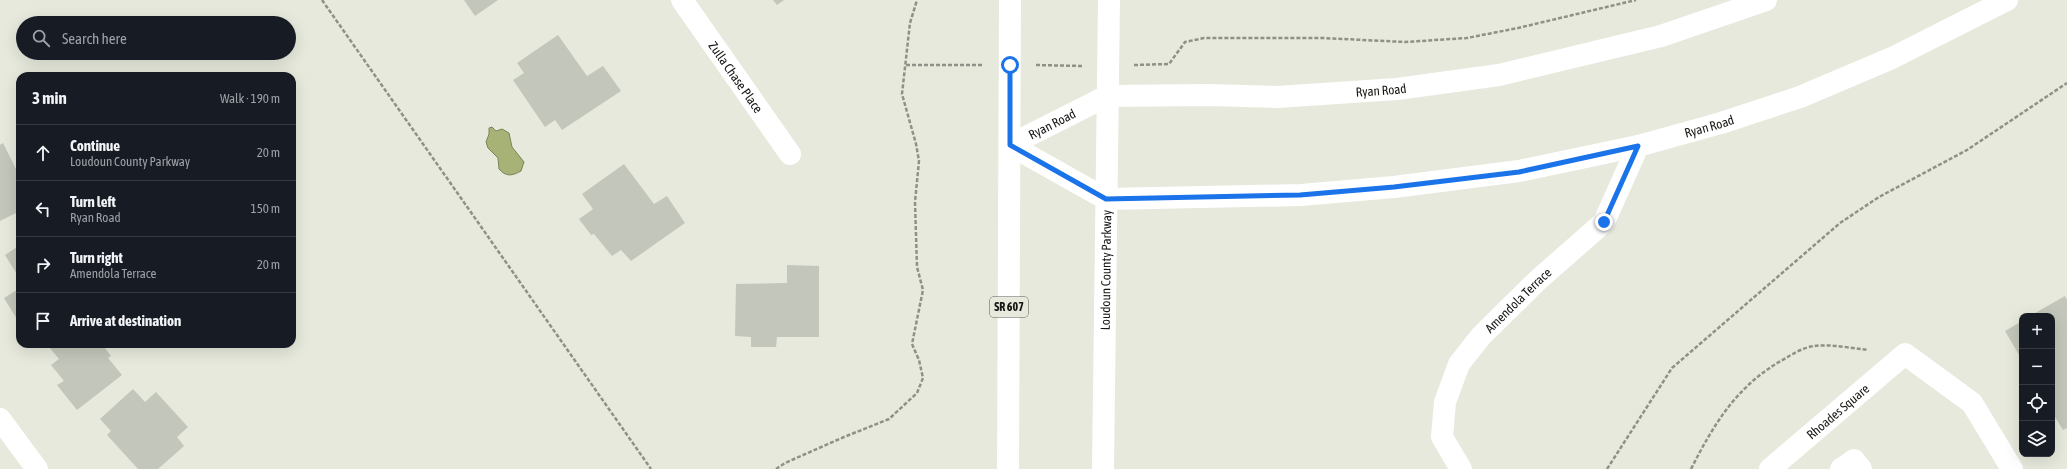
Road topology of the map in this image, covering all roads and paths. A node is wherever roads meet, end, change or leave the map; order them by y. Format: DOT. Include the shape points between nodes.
graph roads {
  1 [pos="322,0"];
  2 [pos="682,0"];
  3 [pos="917,0"];
  4 [pos="1010,0"];
  5 [pos="1110,0"];
  6 [pos="1636,0"];
  7 [pos="1766,0"];
  8 [pos="2007,0"];
  9 [pos="906,65"];
  10 [pos="1010,65"];
  11 [pos="1108,66"];
  12 [pos="2067,83"];
  13 [pos="1107,96"];
  14 [pos="1010,145"];
  15 [pos="1638,146"];
  16 [pos="790,154"];
  17 [pos="1106,199"];
  18 [pos="1905,354"];
  19 [pos="0,419"];
  20 [pos="36,469"];
  21 [pos="651,469"];
  22 [pos="776,469"];
  23 [pos="1008,469"];
  24 [pos="1103,469"];
  25 [pos="1461,469"];
  26 [pos="1607,469"];
  27 [pos="1691,469"];
  28 [pos="1770,469"];
  29 [pos="1841,469"];
  30 [pos="1861,469"];
  31 [pos="2012,469"];
  1 -- 21 [label="path"];
  2 -- 16 [label="main road, Zulla Chase Place"];
  3 -- 9 [label="path" via="910,23"];
  4 -- 10 [label="main road, SR 607"];
  5 -- 11 [label="main road, Loudoun County Parkway"];
  6 -- 11 [label="path" via="1467,38 1406,42 1322,38 1204,38 1185,42 1169,64"];
  7 -- 13 [label="main road, Ryan Road" via="1661,36 1499,75 1397,89 1278,97"];
  8 -- 15 [label="main road, Ryan Road" via="1892,58 1800,97 1721,124"];
  9 -- 10 [label="path"];
  9 -- 22 [label="path" via="902,94 919,161 915,202 917,267 922,290 912,344 920,360 923,378 918,393 890,419"];
  10 -- 11 [label="path"];
  10 -- 14 [label="main road, SR 607"];
  11 -- 13 [label="main road, Loudoun County Parkway"];
  12 -- 26 [label="path" via="1967,150 1879,197 1840,223 1672,368"];
  13 -- 14 [label="main road, Ryan Road"];
  13 -- 17 [label="main road, Loudoun County Parkway"];
  14 -- 17 [label="main road, Ryan Road"];
  14 -- 23 [label="main road, SR 607"];
  15 -- 17 [label="main road, Ryan Road" via="1519,172 1394,187 1300,195"];
  15 -- 25 [label="main road, Amendola Terrace" via="1604,222 1538,280 1481,336 1460,364 1445,402 1442,438"];
  17 -- 24 [label="main road, Loudoun County Parkway"];
  18 -- 27 [label="path" via="1828,345 1812,346 1790,356 1770,367 1730,403 1711,431"];
  18 -- 28 [label="main road, Rhoades Square"];
  18 -- 31 [label="main road" via="1972,403"];
  19 -- 20 [label="main road"];
  29 -- 30 [label="main road" via="1854,460"];
}
